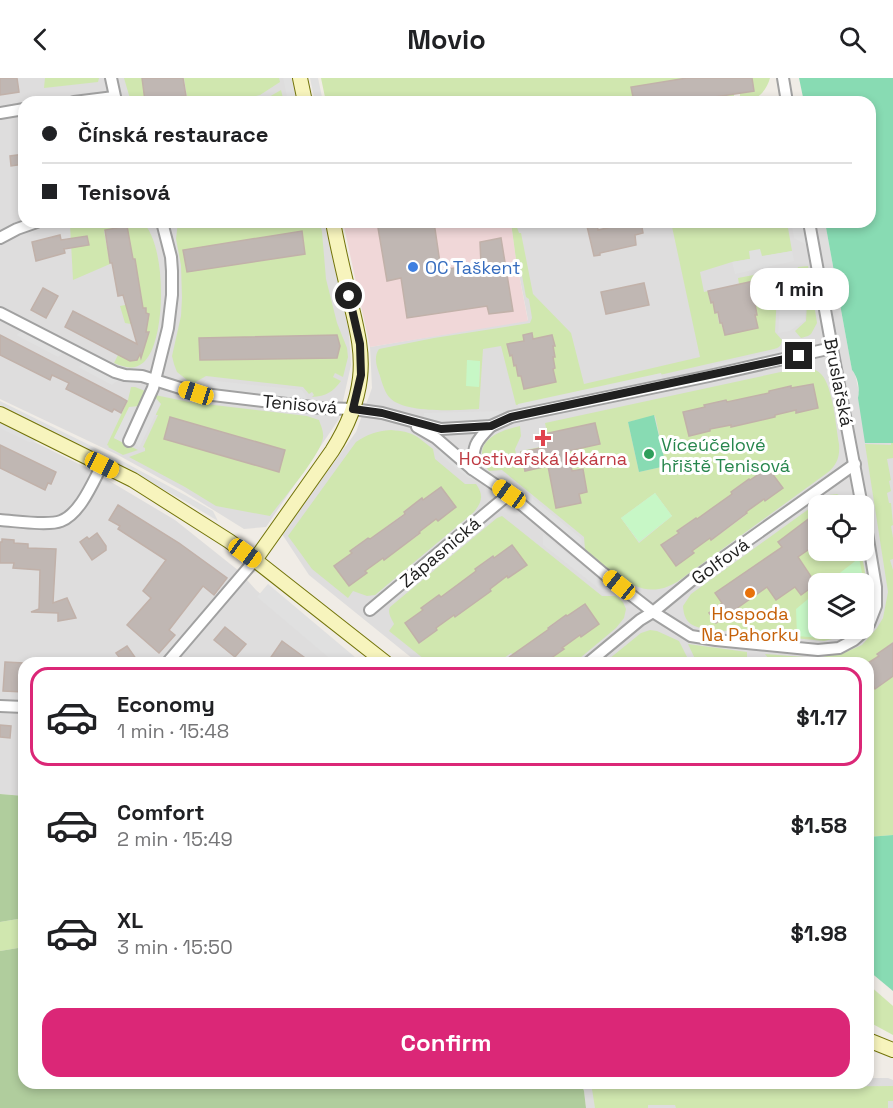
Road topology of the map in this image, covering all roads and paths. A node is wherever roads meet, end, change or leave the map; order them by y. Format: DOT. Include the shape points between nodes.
graph roads {
  1 [pos="111,78"];
  2 [pos="300,78"];
  3 [pos="783,78"];
  4 [pos="114,96"];
  5 [pos="304,96"];
  6 [pos="786,96"];
  7 [pos="18,110"];
  8 [pos="0,113"];
  9 [pos="20,228"];
  10 [pos="164,228"];
  11 [pos="334,228"];
  12 [pos="810,228"];
  13 [pos="0,238"];
  14 [pos="0,313"];
  15 [pos="832,348"];
  16 [pos="155,380"];
  17 [pos="353,409"];
  18 [pos="0,414"];
  19 [pos="405,419"];
  20 [pos="491,426"];
  21 [pos="129,441"];
  22 [pos="855,464"];
  23 [pos="102,465"];
  24 [pos="472,469"];
  25 [pos="509,494"];
  26 [pos="860,495"];
  27 [pos="0,520"];
  28 [pos="255,560"];
  29 [pos="872,561"];
  30 [pos="370,610"];
  31 [pos="653,612"];
  32 [pos="172,657"];
  33 [pos="378,657"];
  34 [pos="595,657"];
  35 [pos="0,706"];
  36 [pos="18,707"];
  37 [pos="874,1042"];
  38 [pos="893,1050"];
  1 -- 4 [label="street"];
  2 -- 5 [label="street"];
  3 -- 6 [label="street"];
  7 -- 8 [label="street"];
  9 -- 13 [label="street"];
  10 -- 16 [label="street" via="171,257 172,295"];
  11 -- 17 [label="street" via="360,344 361,375"];
  12 -- 15 [label="street, Bruslařská"];
  14 -- 16 [label="street, Tenisová" via="115,372"];
  15 -- 20 [label="street, Tenisová" via="511,417"];
  15 -- 22 [label="street, Bruslařská"];
  16 -- 17 [label="street, Tenisová" via="196,393"];
  16 -- 21 [label="street"];
  17 -- 19 [label="street, Tenisová"];
  17 -- 28 [label="street" via="332,451"];
  18 -- 23 [label="street"];
  19 -- 20 [label="street, Tenisová" via="441,429"];
  19 -- 24 [label="street"];
  20 -- 24 [label="street" via="475,444"];
  22 -- 26 [label="street, Bruslařská"];
  22 -- 31 [label="street, Golfová"];
  23 -- 27 [label="street" via="78,508 65,520"];
  23 -- 28 [label="street" via="133,480"];
  24 -- 25 [label="street"];
  25 -- 30 [label="street, Zápasnická"];
  25 -- 31 [label="street"];
  28 -- 32 [label="street"];
  28 -- 33 [label="street"];
  29 -- 31 [label="street" via="876,587 872,618 854,640 831,649 818,651 691,636"];
  31 -- 34 [label="street, Golfová"];
  35 -- 36 [label="street"];
  37 -- 38 [label="street"];
}
